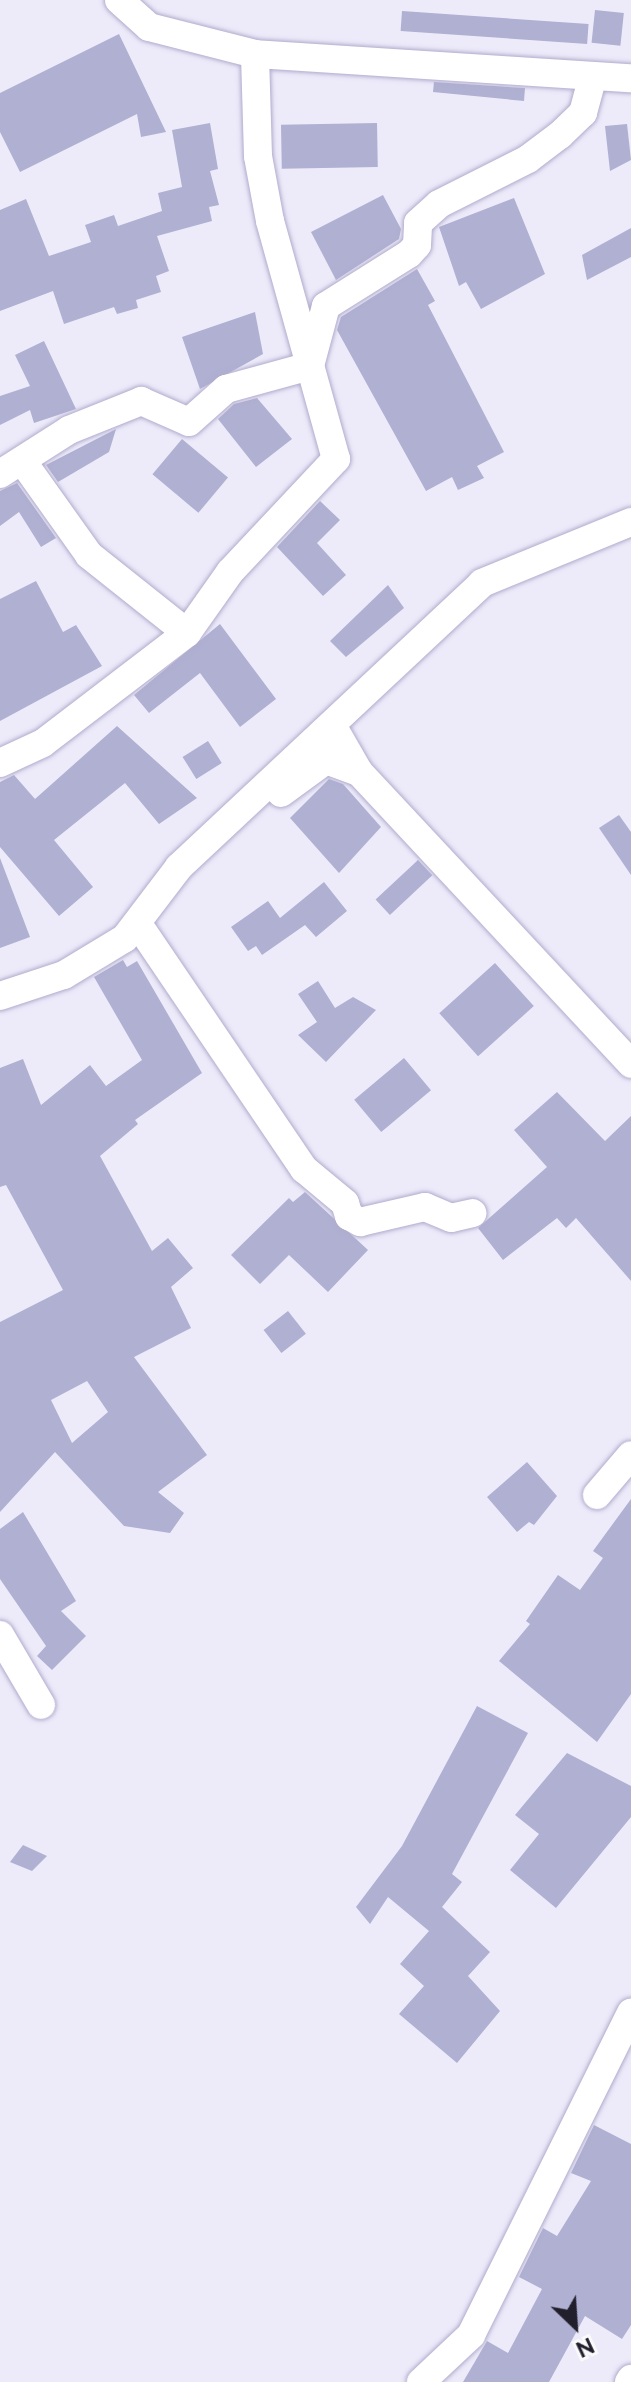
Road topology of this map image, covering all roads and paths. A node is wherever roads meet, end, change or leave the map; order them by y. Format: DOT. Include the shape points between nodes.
graph roads {
  1 [pos="119,0"];
  2 [pos="255,54"];
  3 [pos="631,78"];
  4 [pos="592,79"];
  5 [pos="310,366"];
  6 [pos="12,468"];
  7 [pos="631,522"];
  8 [pos="187,633"];
  9 [pos="332,725"];
  10 [pos="0,763"];
  11 [pos="359,772"];
  12 [pos="179,867"];
  13 [pos="138,924"];
  14 [pos="0,996"];
  15 [pos="631,1064"];
  16 [pos="472,1213"];
  17 [pos="631,1455"];
  18 [pos="597,1495"];
  19 [pos="0,1635"];
  20 [pos="41,1705"];
  21 [pos="631,2013"];
  22 [pos="421,2382"];
  1 -- 2 [label="street" via="149,27"];
  2 -- 4 [label="street"];
  2 -- 5 [label="street" via="258,156"];
  3 -- 4 [label="street"];
  4 -- 5 [label="street" via="583,113 560,135 528,159 439,204 418,223 417,245 409,254 326,306"];
  5 -- 6 [label="street" via="226,389 189,422 141,401 69,430"];
  5 -- 8 [label="street" via="336,459 230,572"];
  6 -- 8 [label="street" via="89,555"];
  7 -- 9 [label="street" via="482,583"];
  8 -- 10 [label="street" via="43,743"];
  9 -- 11 [label="street"];
  9 -- 12 [label="street"];
  11 -- 12 [label="street" via="326,760"];
  11 -- 15 [label="street"];
  12 -- 13 [label="street"];
  13 -- 14 [label="street" via="64,975"];
  13 -- 16 [label="street" via="304,1169 345,1203 349,1216 360,1222 425,1207 451,1218"];
  17 -- 18 [label="street"];
  19 -- 20 [label="street"];
  21 -- 22 [label="street" via="471,2335"];
}
